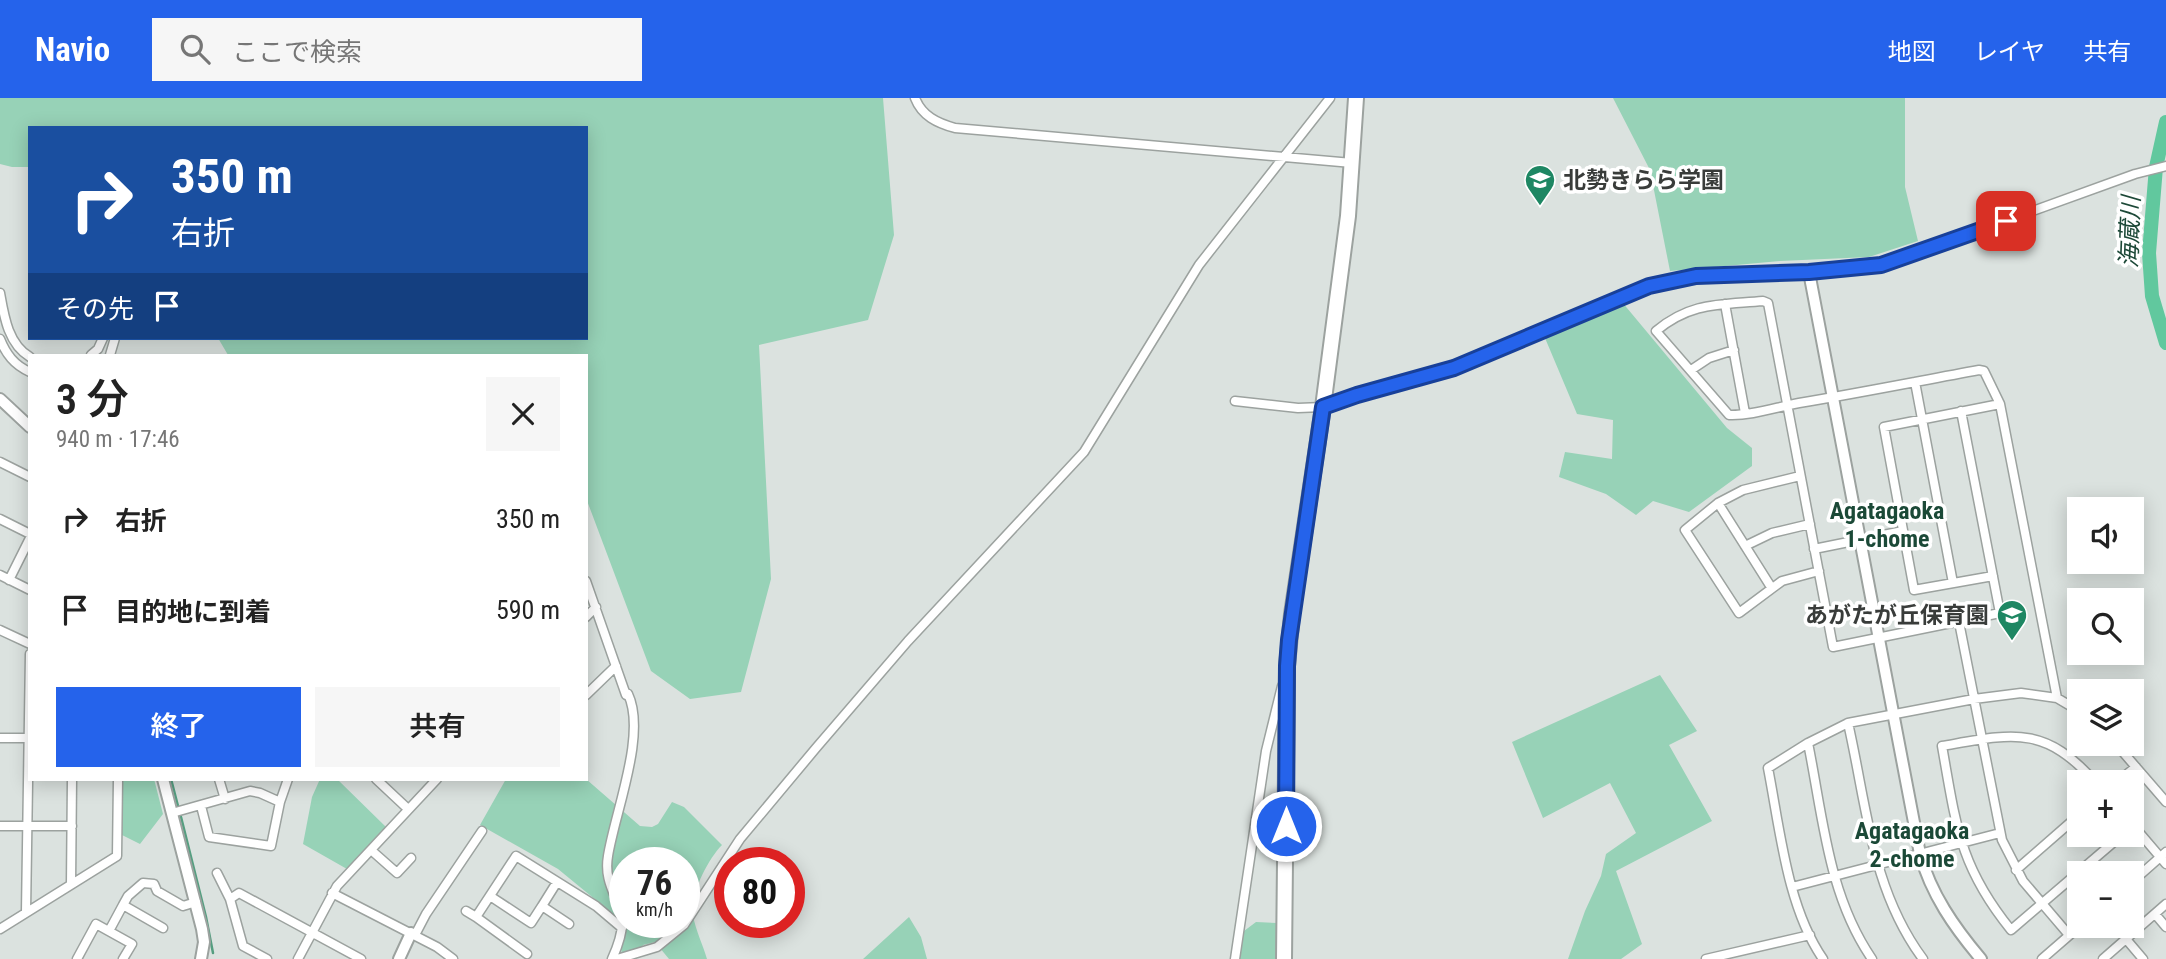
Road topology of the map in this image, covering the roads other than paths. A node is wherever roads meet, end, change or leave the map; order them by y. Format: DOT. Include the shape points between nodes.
graph roads {
  1 [pos="915,98"];
  2 [pos="1330,98"];
  3 [pos="1356,98"];
  4 [pos="1285,156"];
  5 [pos="1352,163"];
  6 [pos="2166,166"];
  7 [pos="1983,229"];
  8 [pos="1809,272"];
  9 [pos="0,293"];
  10 [pos="1725,304"];
  11 [pos="0,339"];
  12 [pos="1734,350"];
  13 [pos="28,356"];
  14 [pos="1690,370"];
  15 [pos="28,371"];
  16 [pos="1915,382"];
  17 [pos="1833,397"];
  18 [pos="0,399"];
  19 [pos="1236,401"];
  20 [pos="2000,404"];
  21 [pos="1788,405"];
  22 [pos="1323,407"];
  23 [pos="1961,411"];
  24 [pos="1745,413"];
  25 [pos="1923,418"];
  26 [pos="27,421"];
  27 [pos="0,462"];
  28 [pos="28,476"];
  29 [pos="1800,476"];
  30 [pos="1718,503"];
  31 [pos="0,519"];
  32 [pos="1810,524"];
  33 [pos="1903,531"];
  34 [pos="28,535"];
  35 [pos="28,540"];
  36 [pos="1859,540"];
  37 [pos="1745,546"];
  38 [pos="1814,549"];
  39 [pos="1819,571"];
  40 [pos="0,575"];
  41 [pos="1993,576"];
  42 [pos="9,580"];
  43 [pos="1954,583"];
  44 [pos="588,585"];
  45 [pos="1771,587"];
  46 [pos="28,589"];
  47 [pos="596,607"];
  48 [pos="588,615"];
  49 [pos="1959,622"];
  50 [pos="0,630"];
  51 [pos="1878,639"];
  52 [pos="28,644"];
  53 [pos="616,666"];
  54 [pos="1287,666"];
  55 [pos="588,693"];
  56 [pos="2057,698"];
  57 [pos="1974,699"];
  58 [pos="2067,704"];
  59 [pos="1892,714"];
  60 [pos="1848,723"];
  61 [pos="0,738"];
  62 [pos="28,738"];
  63 [pos="1982,739"];
  64 [pos="1808,743"];
  65 [pos="2127,756"];
  66 [pos="2136,766"];
  67 [pos="2083,770"];
  68 [pos="2131,770"];
  69 [pos="28,781"];
  70 [pos="72,781"];
  71 [pos="118,781"];
  72 [pos="164,781"];
  73 [pos="220,781"];
  74 [pos="287,781"];
  75 [pos="378,781"];
  76 [pos="435,781"];
  77 [pos="225,799"];
  78 [pos="280,802"];
  79 [pos="2166,802"];
  80 [pos="201,806"];
  81 [pos="408,809"];
  82 [pos="172,813"];
  83 [pos="27,825"];
  84 [pos="2067,825"];
  85 [pos="0,826"];
  86 [pos="72,826"];
  87 [pos="482,831"];
  88 [pos="2000,833"];
  89 [pos="2144,838"];
  90 [pos="1960,842"];
  91 [pos="609,847"];
  92 [pos="2108,847"];
  93 [pos="371,850"];
  94 [pos="609,850"];
  95 [pos="1920,853"];
  96 [pos="411,858"];
  97 [pos="2164,858"];
  98 [pos="1877,864"];
  99 [pos="2016,870"];
  100 [pos="217,873"];
  101 [pos="2144,873"];
  102 [pos="1833,876"];
  103 [pos="557,882"];
  104 [pos="71,884"];
  105 [pos="609,886"];
  106 [pos="1791,887"];
  107 [pos="332,893"];
  108 [pos="490,896"];
  109 [pos="230,899"];
  110 [pos="196,902"];
  111 [pos="2042,904"];
  112 [pos="2166,904"];
  113 [pos="123,905"];
  114 [pos="542,905"];
  115 [pos="467,911"];
  116 [pos="26,912"];
  117 [pos="2155,914"];
  118 [pos="476,917"];
  119 [pos="609,917"];
  120 [pos="569,924"];
  121 [pos="2166,927"];
  122 [pos="163,928"];
  123 [pos="0,929"];
  124 [pos="109,930"];
  125 [pos="312,932"];
  126 [pos="2067,933"];
  127 [pos="413,934"];
  128 [pos="1810,935"];
  129 [pos="2067,937"];
  130 [pos="619,938"];
  131 [pos="2126,939"];
  132 [pos="527,954"];
  133 [pos="250,955"];
  134 [pos="76,959"];
  135 [pos="123,959"];
  136 [pos="201,959"];
  137 [pos="267,959"];
  138 [pos="298,959"];
  139 [pos="361,959"];
  140 [pos="399,959"];
  141 [pos="453,959"];
  142 [pos="615,959"];
  143 [pos="1235,959"];
  144 [pos="1284,959"];
  145 [pos="1706,959"];
  146 [pos="1823,959"];
  147 [pos="1872,959"];
  148 [pos="1923,959"];
  149 [pos="1981,959"];
  150 [pos="2042,959"];
  151 [pos="2103,959"];
  152 [pos="2143,959"];
  1 -- 4 [label="street" via="938,124 955,128"];
  2 -- 4 [label="street"];
  3 -- 5 [label="highway"];
  4 -- 5 [label="street"];
  4 -- 142 [label="street" via="1199,265 1084,452 908,640 807,758 740,839 684,925 657,947"];
  5 -- 22 [label="highway"];
  6 -- 7 [label="street"];
  7 -- 8 [label="street" via="1881,265"];
  8 -- 17 [label="street"];
  8 -- 22 [label="street" via="1696,276 1649,286 1454,368"];
  9 -- 13 [label="street" via="12,339"];
  10 -- 12 [label="street"];
  10 -- 14 [label="street" via="1687,310 1656,331"];
  10 -- 21 [label="street" via="1768,303"];
  11 -- 15 [label="street" via="15,364"];
  12 -- 14 [label="street"];
  12 -- 24 [label="street"];
  14 -- 24 [label="street" via="1730,415"];
  16 -- 17 [label="street"];
  16 -- 20 [label="street" via="1979,370"];
  16 -- 25 [label="street"];
  17 -- 21 [label="street"];
  17 -- 36 [label="street"];
  18 -- 26 [label="street"];
  19 -- 22 [label="street"];
  20 -- 23 [label="street"];
  20 -- 56 [label="street"];
  21 -- 24 [label="street"];
  21 -- 29 [label="street"];
  22 -- 54 [label="highway"];
  23 -- 25 [label="street"];
  23 -- 41 [label="street"];
  25 -- 33 [label="street" via="1884,427"];
  25 -- 43 [label="street"];
  27 -- 28 [label="street"];
  29 -- 30 [label="street" via="1743,490"];
  29 -- 32 [label="street"];
  30 -- 37 [label="street"];
  30 -- 45 [label="street" via="1685,530 1739,613"];
  31 -- 34 [label="street"];
  32 -- 37 [label="street" via="1772,533"];
  32 -- 38 [label="street"];
  33 -- 36 [label="street"];
  33 -- 43 [label="street" via="1914,590"];
  35 -- 42 [label="street"];
  36 -- 38 [label="street"];
  36 -- 51 [label="street"];
  37 -- 45 [label="street"];
  38 -- 39 [label="street"];
  39 -- 45 [label="street"];
  39 -- 51 [label="street" via="1833,647"];
  40 -- 42 [label="street"];
  41 -- 43 [label="street"];
  41 -- 49 [label="street" via="2000,614"];
  42 -- 46 [label="street"];
  44 -- 47 [label="street"];
  47 -- 48 [label="street"];
  47 -- 53 [label="street"];
  49 -- 51 [label="street"];
  49 -- 57 [label="street"];
  50 -- 52 [label="street"];
  51 -- 59 [label="street"];
  53 -- 55 [label="street"];
  53 -- 91 [label="street" via="631,702 632,758"];
  54 -- 143 [label="street" via="1266,751"];
  54 -- 144 [label="highway"];
  56 -- 57 [label="street" via="2009,694"];
  56 -- 58 [label="street"];
  57 -- 59 [label="street"];
  57 -- 63 [label="street"];
  59 -- 60 [label="street"];
  59 -- 95 [label="street"];
  60 -- 64 [label="street"];
  60 -- 98 [label="street"];
  61 -- 62 [label="street"];
  63 -- 67 [label="street" via="2003,736 2041,741 2067,754"];
  63 -- 88 [label="street"];
  63 -- 90 [label="street" via="1942,746"];
  64 -- 102 [label="street"];
  64 -- 106 [label="street" via="1768,768"];
  65 -- 66 [label="street"];
  66 -- 68 [label="street"];
  66 -- 79 [label="street"];
  69 -- 83 [label="street"];
  70 -- 86 [label="street"];
  71 -- 104 [label="street" via="117,856"];
  72 -- 82 [label="street"];
  73 -- 77 [label="street"];
  74 -- 78 [label="street"];
  75 -- 81 [label="street"];
  76 -- 81 [label="street"];
  77 -- 78 [label="street" via="250,791"];
  77 -- 80 [label="street"];
  78 -- 80 [label="street" via="271,846 209,837"];
  80 -- 82 [label="street"];
  81 -- 93 [label="street"];
  82 -- 110 [label="street"];
  83 -- 85 [label="street"];
  83 -- 86 [label="street"];
  83 -- 116 [label="street"];
  84 -- 99 [label="street"];
  86 -- 104 [label="street"];
  87 -- 127 [label="street"];
  88 -- 90 [label="street"];
  88 -- 99 [label="street"];
  89 -- 97 [label="street"];
  90 -- 95 [label="street"];
  90 -- 111 [label="street" via="1983,894 2011,930"];
  92 -- 111 [label="street"];
  93 -- 96 [label="street" via="397,873"];
  93 -- 107 [label="street"];
  94 -- 105 [label="street"];
  95 -- 98 [label="street"];
  95 -- 149 [label="street" via="1947,916"];
  97 -- 101 [label="street"];
  98 -- 102 [label="street"];
  98 -- 148 [label="street" via="1898,921"];
  99 -- 111 [label="street"];
  100 -- 109 [label="street"];
  102 -- 106 [label="street"];
  102 -- 147 [label="street" via="1851,924"];
  103 -- 108 [label="street" via="516,856"];
  103 -- 114 [label="street"];
  103 -- 119 [label="street"];
  104 -- 116 [label="street"];
  106 -- 128 [label="street"];
  107 -- 125 [label="street"];
  107 -- 127 [label="street"];
  108 -- 114 [label="street" via="531,923"];
  108 -- 118 [label="street"];
  109 -- 125 [label="street" via="239,893"];
  109 -- 133 [label="street" via="243,946"];
  110 -- 113 [label="street" via="183,906 157,891 154,884 143,883"];
  110 -- 136 [label="street" via="204,942"];
  111 -- 126 [label="street"];
  112 -- 117 [label="street"];
  113 -- 122 [label="street"];
  113 -- 124 [label="street"];
  114 -- 120 [label="street"];
  115 -- 118 [label="street"];
  116 -- 123 [label="street"];
  117 -- 121 [label="street"];
  117 -- 131 [label="street"];
  118 -- 132 [label="street"];
  124 -- 134 [label="street" via="96,924"];
  124 -- 135 [label="street" via="132,944"];
  125 -- 138 [label="street"];
  125 -- 139 [label="street"];
  127 -- 140 [label="street"];
  127 -- 141 [label="street"];
  128 -- 145 [label="street"];
  128 -- 146 [label="street"];
  129 -- 150 [label="street"];
  130 -- 142 [label="street"];
  131 -- 151 [label="street"];
  131 -- 152 [label="street"];
  133 -- 137 [label="street"];
}
